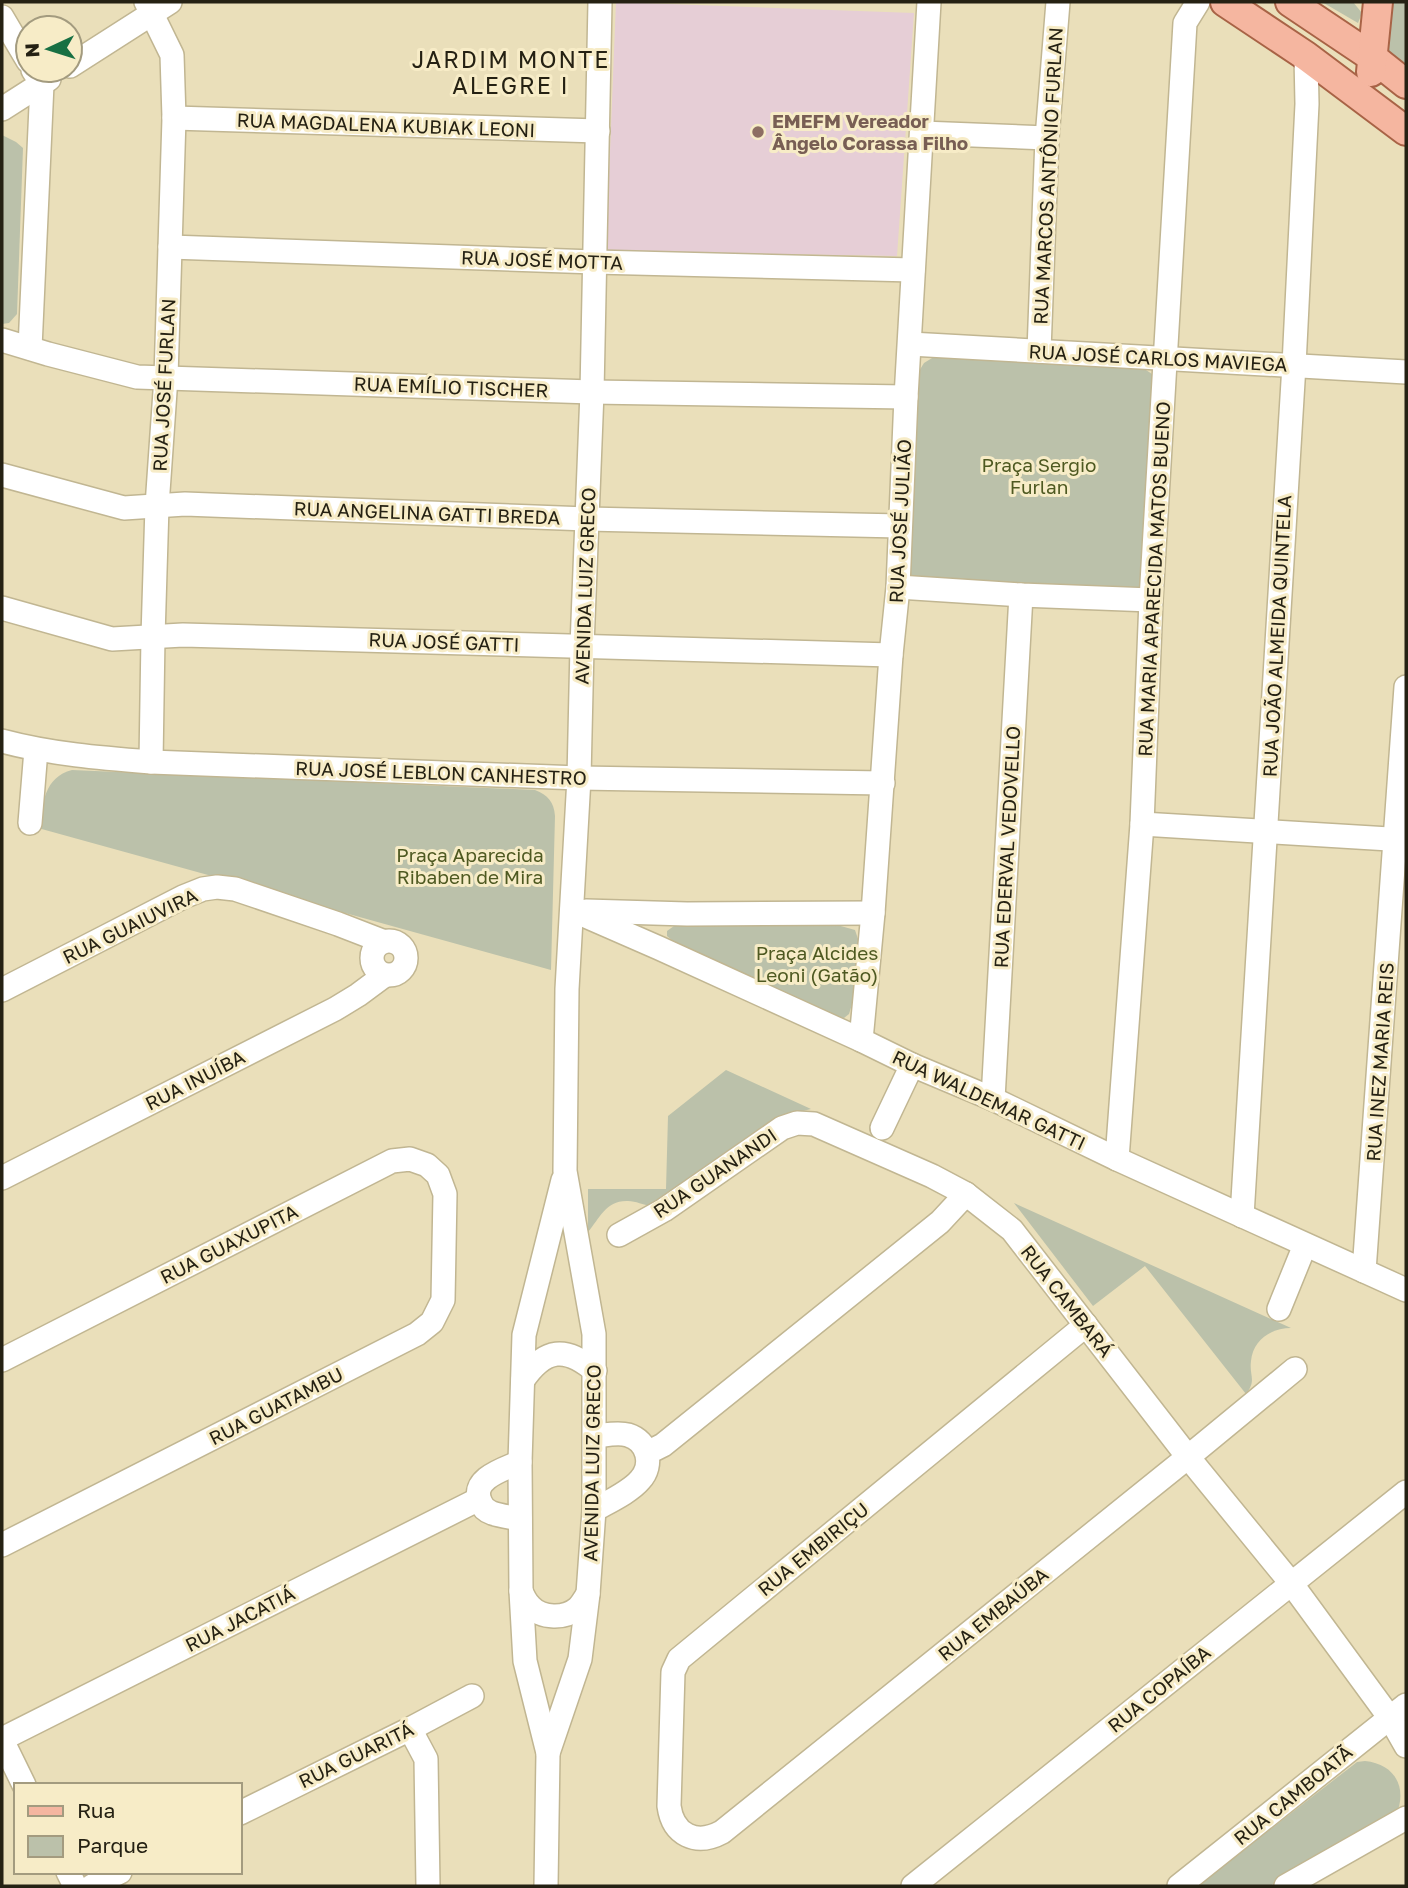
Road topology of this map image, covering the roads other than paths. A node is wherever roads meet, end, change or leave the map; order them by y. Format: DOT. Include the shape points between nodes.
graph roads {
  1 [pos="600,2"];
  2 [pos="929,2"];
  3 [pos="1058,2"];
  4 [pos="1198,2"];
  5 [pos="1225,2"];
  6 [pos="1290,2"];
  7 [pos="1378,2"];
  8 [pos="156,5"];
  9 [pos="2,17"];
  10 [pos="14,37"];
  11 [pos="84,56"];
  12 [pos="1306,56"];
  13 [pos="1372,57"];
  14 [pos="29,84"];
  15 [pos="37,84"];
  16 [pos="1406,84"];
  17 [pos="1367,103"];
  18 [pos="2,109"];
  19 [pos="174,118"];
  20 [pos="598,131"];
  21 [pos="1406,131"];
  22 [pos="922,133"];
  23 [pos="1047,138"];
  24 [pos="170,247"];
  25 [pos="595,262"];
  26 [pos="913,270"];
  27 [pos="2,340"];
  28 [pos="910,344"];
  29 [pos="30,348"];
  30 [pos="1039,351"];
  31 [pos="1166,357"];
  32 [pos="1294,365"];
  33 [pos="1406,372"];
  34 [pos="166,377"];
  35 [pos="592,392"];
  36 [pos="906,397"];
  37 [pos="2,475"];
  38 [pos="157,506"];
  39 [pos="587,519"];
  40 [pos="900,526"];
  41 [pos="898,587"];
  42 [pos="1021,595"];
  43 [pos="1151,600"];
  44 [pos="2,608"];
  45 [pos="153,637"];
  46 [pos="582,646"];
  47 [pos="891,655"];
  48 [pos="1406,687"];
  49 [pos="2,741"];
  50 [pos="36,750"];
  51 [pos="151,762"];
  52 [pos="579,778"];
  53 [pos="883,783"];
  54 [pos="30,823"];
  55 [pos="1142,824"];
  56 [pos="1265,833"];
  57 [pos="1401,840"];
  58 [pos="572,911"];
  59 [pos="873,913"];
  60 [pos="687,914"];
  61 [pos="659,948"];
  62 [pos="385,975"];
  63 [pos="2,990"];
  64 [pos="861,1040"];
  65 [pos="912,1065"];
  66 [pos="992,1099"];
  67 [pos="882,1128"];
  68 [pos="1117,1159"];
  69 [pos="565,1171"];
  70 [pos="2,1178"];
  71 [pos="445,1194"];
  72 [pos="966,1194"];
  73 [pos="1242,1216"];
  74 [pos="620,1235"];
  75 [pos="1305,1245"];
  76 [pos="1364,1270"];
  77 [pos="1406,1290"];
  78 [pos="1279,1309"];
  79 [pos="1086,1325"];
  80 [pos="2,1360"];
  81 [pos="1295,1369"];
  82 [pos="595,1371"];
  83 [pos="523,1380"];
  84 [pos="595,1436"];
  85 [pos="647,1453"];
  86 [pos="1188,1457"];
  87 [pos="520,1462"];
  88 [pos="1406,1492"];
  89 [pos="479,1499"];
  90 [pos="594,1510"];
  91 [pos="520,1519"];
  92 [pos="2,1545"];
  93 [pos="1291,1583"];
  94 [pos="521,1591"];
  95 [pos="588,1594"];
  96 [pos="472,1696"];
  97 [pos="1398,1711"];
  98 [pos="410,1729"];
  99 [pos="2,1740"];
  100 [pos="1406,1746"];
  101 [pos="548,1753"];
  102 [pos="23,1783"];
  103 [pos="242,1812"];
  104 [pos="1406,1818"];
  105 [pos="683,1833"];
  106 [pos="116,1874"];
  107 [pos="92,1886"];
  108 [pos="428,1886"];
  109 [pos="546,1886"];
  110 [pos="913,1886"];
  111 [pos="1179,1886"];
  112 [pos="1286,1886"];
  1 -- 20 [label="street, AVENIDA LUIZ GRECO"];
  2 -- 22 [label="street, RUA JOSÉ JULIÃO"];
  3 -- 23 [label="street, RUA MARCOS ANTÔNIO FURLAN"];
  4 -- 31 [label="street, RUA MARIA APARECIDA MATOS BUENO" via="1185,23"];
  5 -- 12 [label="main road"];
  6 -- 13 [label="main road"];
  7 -- 13 [label="main road"];
  8 -- 11 [label="street"];
  8 -- 19 [label="street, RUA JOSÉ FURLAN" via="173,55"];
  9 -- 10 [label="street"];
  12 -- 17 [label="main road"];
  12 -- 32 [label="street, RUA JOÃO ALMEIDA QUINTELA"];
  13 -- 16 [label="main road"];
  13 -- 17 [label="main road"];
  14 -- 18 [label="street"];
  15 -- 29 [label="street"];
  17 -- 21 [label="main road"];
  19 -- 20 [label="street, RUA MAGDALENA KUBIAK LEONI"];
  19 -- 24 [label="street, RUA JOSÉ FURLAN"];
  20 -- 25 [label="street, AVENIDA LUIZ GRECO"];
  22 -- 23 [label="street"];
  22 -- 26 [label="street, RUA JOSÉ JULIÃO"];
  23 -- 30 [label="street, RUA MARCOS ANTÔNIO FURLAN"];
  24 -- 25 [label="street, RUA JOSÉ MOTTA"];
  24 -- 34 [label="street, RUA JOSÉ FURLAN"];
  25 -- 26 [label="street, RUA JOSÉ MOTTA"];
  25 -- 35 [label="street, AVENIDA LUIZ GRECO"];
  26 -- 28 [label="street, RUA JOSÉ JULIÃO"];
  27 -- 29 [label="street, RUA EMÍLIO TISCHER"];
  28 -- 30 [label="street, RUA JOSÉ CARLOS MAVIEGA"];
  28 -- 36 [label="street, RUA JOSÉ JULIÃO"];
  29 -- 34 [label="street, RUA EMÍLIO TISCHER" via="137,377"];
  30 -- 31 [label="street, RUA JOSÉ CARLOS MAVIEGA"];
  31 -- 32 [label="street, RUA JOSÉ CARLOS MAVIEGA"];
  31 -- 43 [label="street, RUA MARIA APARECIDA MATOS BUENO"];
  32 -- 33 [label="street, RUA JOSÉ CARLOS MAVIEGA"];
  32 -- 56 [label="street, RUA JOÃO ALMEIDA QUINTELA"];
  34 -- 35 [label="street, RUA EMÍLIO TISCHER"];
  34 -- 38 [label="street, RUA JOSÉ FURLAN"];
  35 -- 36 [label="street, RUA EMÍLIO TISCHER"];
  35 -- 39 [label="street, AVENIDA LUIZ GRECO"];
  36 -- 40 [label="street, RUA JOSÉ JULIÃO"];
  37 -- 38 [label="street, RUA ANGELINA GATTI BREDA" via="124,508"];
  38 -- 39 [label="street, RUA ANGELINA GATTI BREDA"];
  38 -- 45 [label="street, RUA JOSÉ FURLAN"];
  39 -- 40 [label="street, RUA ANGELINA GATTI BREDA"];
  39 -- 46 [label="street, AVENIDA LUIZ GRECO"];
  40 -- 41 [label="street, RUA JOSÉ JULIÃO"];
  41 -- 42 [label="street"];
  41 -- 47 [label="street, RUA JOSÉ JULIÃO"];
  42 -- 43 [label="street"];
  42 -- 66 [label="street, RUA EDERVAL VEDOVELLO"];
  43 -- 55 [label="street, RUA MARIA APARECIDA MATOS BUENO"];
  44 -- 45 [label="street, RUA JOSÉ GATTI" via="112,639"];
  45 -- 46 [label="street, RUA JOSÉ GATTI"];
  45 -- 51 [label="street, RUA JOSÉ FURLAN"];
  46 -- 47 [label="street, RUA JOSÉ GATTI"];
  46 -- 52 [label="street, AVENIDA LUIZ GRECO"];
  47 -- 53 [label="street, RUA JOSÉ JULIÃO"];
  48 -- 57 [label="street, RUA INEZ MARIA REIS"];
  49 -- 50 [label="street, RUA JOSÉ LEBLON CANHESTRO"];
  50 -- 51 [label="street, RUA JOSÉ LEBLON CANHESTRO"];
  50 -- 54 [label="street"];
  51 -- 52 [label="street, RUA JOSÉ LEBLON CANHESTRO"];
  52 -- 53 [label="street, RUA JOSÉ LEBLON CANHESTRO"];
  52 -- 58 [label="street, AVENIDA LUIZ GRECO"];
  53 -- 59 [label="street, RUA JOSÉ JULIÃO"];
  55 -- 56 [label="street"];
  55 -- 68 [label="street, RUA MARIA APARECIDA MATOS BUENO"];
  56 -- 57 [label="street"];
  56 -- 73 [label="street, RUA JOÃO ALMEIDA QUINTELA"];
  57 -- 76 [label="street, RUA INEZ MARIA REIS"];
  58 -- 60 [label="street"];
  58 -- 61 [label="street, RUA WALDEMAR GATTI"];
  58 -- 69 [label="street, AVENIDA LUIZ GRECO"];
  59 -- 60 [label="street"];
  59 -- 64 [label="street, RUA JOSÉ JULIÃO"];
  60 -- 61 [label="street" via="660,922 654,934"];
  61 -- 64 [label="street, RUA WALDEMAR GATTI"];
  62 -- 63 [label="street, RUA GUAIUVIRA" via="375,969 371,959 382,941 235,889 217,887 183,897"];
  62 -- 70 [label="street, RUA INUÍBA" via="335,1009"];
  64 -- 65 [label="street, RUA WALDEMAR GATTI"];
  65 -- 66 [label="street, RUA WALDEMAR GATTI"];
  65 -- 67 [label="street"];
  66 -- 68 [label="street, RUA WALDEMAR GATTI"];
  68 -- 73 [label="street, RUA WALDEMAR GATTI"];
  69 -- 82 [label="street, AVENIDA LUIZ GRECO" via="594,1335"];
  69 -- 83 [label="street, AVENIDA LUIZ GRECO" via="524,1335"];
  71 -- 80 [label="street, RUA GUAXUPITA" via="438,1175 426,1165 410,1159 392,1161"];
  71 -- 92 [label="street, RUA GUATAMBU" via="443,1300 432,1322 417,1334"];
  72 -- 74 [label="street, RUA GUANANDI" via="814,1124 797,1122"];
  72 -- 79 [label="street, RUA CAMBARÁ" via="1012,1230"];
  72 -- 85 [label="street" via="940,1222 663,1445"];
  73 -- 75 [label="street, RUA WALDEMAR GATTI"];
  75 -- 76 [label="street, RUA WALDEMAR GATTI"];
  75 -- 78 [label="street"];
  76 -- 77 [label="street, RUA WALDEMAR GATTI"];
  79 -- 86 [label="street, RUA CAMBARÁ"];
  79 -- 105 [label="street, RUA EMBIRIÇU" via="679,1659 673,1672 669,1806 675,1826"];
  81 -- 86 [label="street, RUA EMBAÚBA"];
  82 -- 83 [label="street" via="563,1353 538,1362"];
  82 -- 84 [label="street, AVENIDA LUIZ GRECO"];
  83 -- 87 [label="street, AVENIDA LUIZ GRECO"];
  84 -- 85 [label="street" via="629,1436"];
  84 -- 90 [label="street, AVENIDA LUIZ GRECO"];
  85 -- 90 [label="street" via="643,1478"];
  86 -- 93 [label="street, RUA CAMBARÁ"];
  86 -- 105 [label="street, RUA EMBAÚBA" via="722,1832 702,1839"];
  87 -- 89 [label="street" via="484,1481"];
  87 -- 91 [label="street, AVENIDA LUIZ GRECO"];
  88 -- 93 [label="street, RUA COPAÍBA"];
  89 -- 91 [label="street" via="492,1513"];
  89 -- 99 [label="street, RUA JACATIÁ"];
  90 -- 95 [label="street, AVENIDA LUIZ GRECO"];
  91 -- 94 [label="street, AVENIDA LUIZ GRECO"];
  93 -- 97 [label="street, RUA CAMBARÁ"];
  93 -- 110 [label="street, RUA COPAÍBA"];
  94 -- 95 [label="street" via="528,1605 550,1616 579,1608"];
  94 -- 101 [label="street, AVENIDA LUIZ GRECO" via="525,1661"];
  95 -- 101 [label="street, AVENIDA LUIZ GRECO" via="580,1659"];
  96 -- 98 [label="street, RUA GUARITÁ"];
  97 -- 100 [label="street, RUA CAMBARÁ"];
  97 -- 111 [label="street, RUA CAMBOATÃ"];
  98 -- 103 [label="street, RUA GUARITÁ"];
  98 -- 108 [label="street" via="426,1759"];
  99 -- 102 [label="street"];
  101 -- 109 [label="street, AVENIDA LUIZ GRECO"];
  104 -- 112 [label="street"];
  106 -- 107 [label="street"];
}
